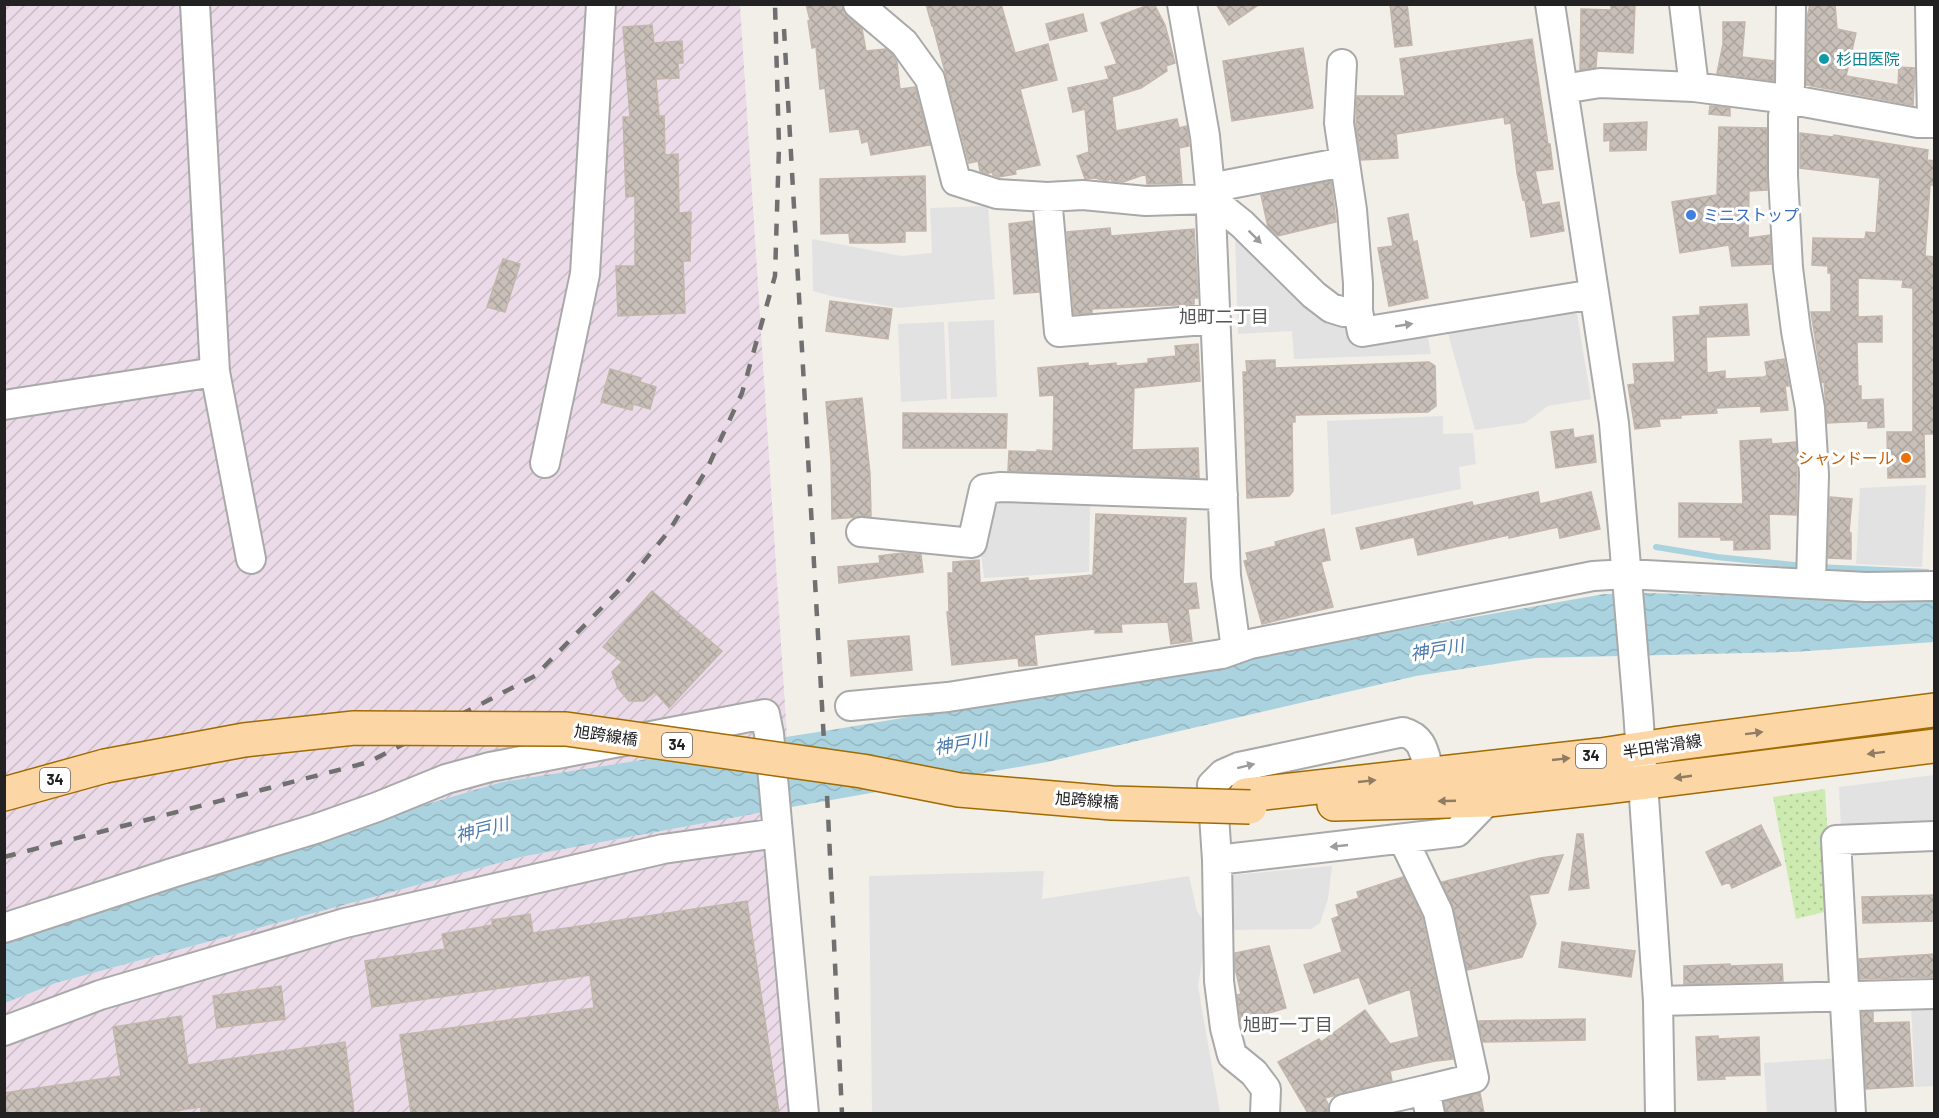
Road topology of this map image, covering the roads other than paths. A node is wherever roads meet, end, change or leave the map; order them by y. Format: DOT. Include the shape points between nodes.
graph roads {
  1 [pos="195,4"];
  2 [pos="601,4"];
  3 [pos="858,4"];
  4 [pos="1182,4"];
  5 [pos="1550,4"];
  6 [pos="1684,4"];
  7 [pos="1791,4"];
  8 [pos="1930,4"];
  9 [pos="1342,64"];
  10 [pos="1694,87"];
  11 [pos="1563,89"];
  12 [pos="1787,99"];
  13 [pos="1933,123"];
  14 [pos="1344,162"];
  15 [pos="1211,194"];
  16 [pos="1047,196"];
  17 [pos="1594,294"];
  18 [pos="1358,311"];
  19 [pos="1216,319"];
  20 [pos="215,372"];
  21 [pos="4,405"];
  22 [pos="545,463"];
  23 [pos="1223,495"];
  24 [pos="861,532"];
  25 [pos="251,559"];
  26 [pos="1811,572"];
  27 [pos="1627,574"];
  28 [pos="1935,586"];
  29 [pos="1236,649"];
  30 [pos="850,706"];
  31 [pos="1935,710"];
  32 [pos="1935,746"];
  33 [pos="1641,749"];
  34 [pos="105,760"];
  35 [pos="1430,774"];
  36 [pos="4,783"];
  37 [pos="1643,783"];
  38 [pos="4,794"];
  39 [pos="1488,800"];
  40 [pos="1248,801"];
  41 [pos="778,833"];
  42 [pos="1935,836"];
  43 [pos="1403,839"];
  44 [pos="1217,860"];
  45 [pos="4,928"];
  46 [pos="1935,994"];
  47 [pos="1845,995"];
  48 [pos="1658,1002"];
  49 [pos="4,1031"];
  50 [pos="1428,1102"];
  51 [pos="1344,1109"];
  52 [pos="804,1113"];
  53 [pos="1266,1113"];
  54 [pos="1660,1113"];
  55 [pos="1851,1113"];
  1 -- 20 [label="street"];
  2 -- 22 [label="street" via="585,274"];
  3 -- 16 [label="street" via="904,43 930,79 956,181 997,194"];
  4 -- 15 [label="street"];
  5 -- 11 [label="street"];
  6 -- 10 [label="street"];
  7 -- 12 [label="street"];
  8 -- 13 [label="street"];
  9 -- 14 [label="street" via="1339,123"];
  10 -- 11 [label="street" via="1600,83"];
  10 -- 12 [label="street"];
  11 -- 17 [label="street"];
  12 -- 13 [label="street"];
  12 -- 26 [label="street" via="1783,116 1784,199 1788,268 1810,408 1814,475"];
  14 -- 15 [label="street"];
  14 -- 18 [label="street" via="1352,210"];
  15 -- 16 [label="street" via="1146,201"];
  15 -- 18 [label="street, one-way" via="1314,295 1331,308"];
  15 -- 19 [label="street"];
  16 -- 19 [label="street" via="1059,332"];
  18 -- 17 [label="street, one-way" via="1362,332"];
  17 -- 27 [label="street" via="1614,423"];
  19 -- 23 [label="street"];
  20 -- 21 [label="street"];
  20 -- 25 [label="street"];
  23 -- 24 [label="street" via="1001,487 984,489 972,543"];
  23 -- 29 [label="street" via="1226,576"];
  26 -- 27 [label="street"];
  26 -- 28 [label="street" via="1866,587"];
  27 -- 29 [label="street" via="1593,576"];
  27 -- 33 [label="street"];
  29 -- 30 [label="street" via="948,697"];
  33 -- 31 [label="main road, 半田常滑線 / 34, one-way"];
  32 -- 37 [label="main road, 半田常滑線 / 34, one-way"];
  35 -- 33 [label="main road, 半田常滑線 / 34, one-way"];
  33 -- 37 [label="street"];
  34 -- 36 [label="main road, 34"];
  34 -- 38 [label="main road, 34"];
  34 -- 40 [label="main road, 旭跨線橋 / 34, bridge" via="354,728 566,729 862,771 959,790 1112,803"];
  40 -- 35 [label="main road, 半田常滑線 / 34, one-way"];
  44 -- 35 [label="street, one-way" via="1212,785 1223,774 1239,767 1403,732 1415,735 1421,743"];
  37 -- 39 [label="main road, 半田常滑線 / 34"];
  37 -- 48 [label="street"];
  39 -- 40 [label="main road, 半田常滑線 / 34, one-way"];
  39 -- 43 [label="street" via="1457,832"];
  41 -- 45 [label="street" via="765,714 446,779 318,828"];
  41 -- 49 [label="street" via="663,849 345,923 100,995"];
  41 -- 52 [label="street"];
  42 -- 47 [label="street" via="1836,840"];
  43 -- 44 [label="street, one-way"];
  43 -- 50 [label="street" via="1438,912 1474,1078"];
  44 -- 53 [label="street" via="1219,981 1225,1029 1232,1055 1266,1089"];
  46 -- 47 [label="street"];
  47 -- 48 [label="street"];
  47 -- 55 [label="street"];
  48 -- 54 [label="street"];
  50 -- 51 [label="street"];
}
